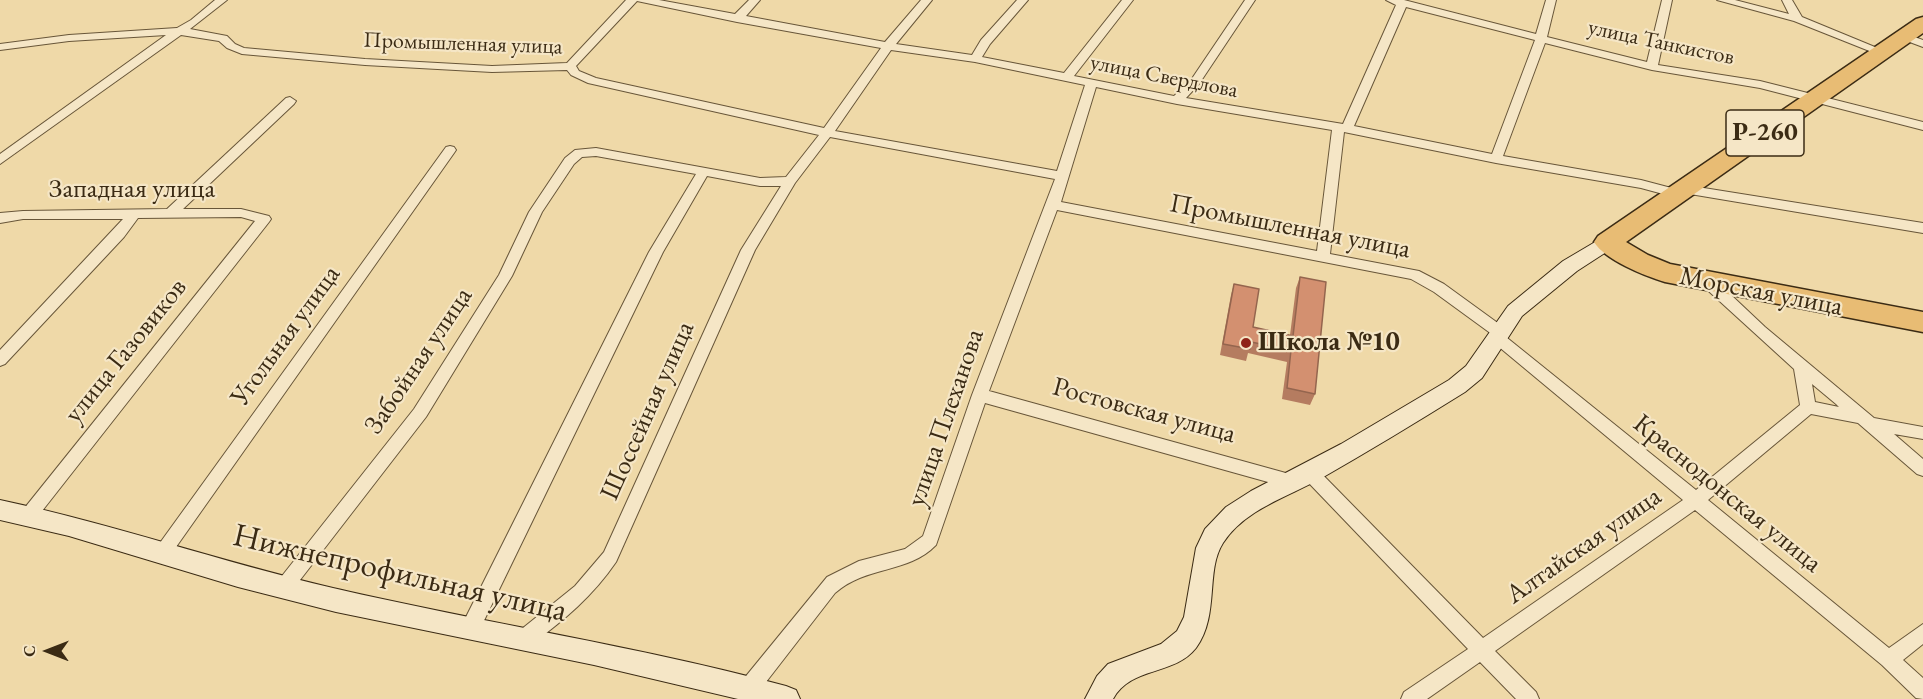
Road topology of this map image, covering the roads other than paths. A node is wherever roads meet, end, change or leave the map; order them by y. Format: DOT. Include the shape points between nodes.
graph roads {
  1 [pos="222,0"];
  2 [pos="632,0"];
  3 [pos="642,0"];
  4 [pos="755,0"];
  5 [pos="927,0"];
  6 [pos="1023,0"];
  7 [pos="1128,0"];
  8 [pos="1250,0"];
  9 [pos="1551,0"];
  10 [pos="1667,0"];
  11 [pos="1722,0"];
  12 [pos="1787,0"];
  13 [pos="1396,2"];
  14 [pos="1431,5"];
  15 [pos="737,19"];
  16 [pos="1798,19"];
  17 [pos="1923,23"];
  18 [pos="179,31"];
  19 [pos="1541,38"];
  20 [pos="1913,40"];
  21 [pos="0,46"];
  22 [pos="888,46"];
  23 [pos="1881,52"];
  24 [pos="975,59"];
  25 [pos="570,66"];
  26 [pos="1652,67"];
  27 [pos="1066,78"];
  28 [pos="1091,83"];
  29 [pos="1815,99"];
  30 [pos="290,100"];
  31 [pos="1177,100"];
  32 [pos="1923,126"];
  33 [pos="1343,128"];
  34 [pos="827,133"];
  35 [pos="450,150"];
  36 [pos="1496,159"];
  37 [pos="0,160"];
  38 [pos="704,171"];
  39 [pos="1061,176"];
  40 [pos="790,181"];
  41 [pos="1682,191"];
  42 [pos="1053,205"];
  43 [pos="171,213"];
  44 [pos="134,214"];
  45 [pos="0,218"];
  46 [pos="264,219"];
  47 [pos="1923,228"];
  48 [pos="1607,242"];
  49 [pos="1323,256"];
  50 [pos="1708,282"];
  51 [pos="1923,322"];
  52 [pos="1499,336"];
  53 [pos="0,360"];
  54 [pos="1801,365"];
  55 [pos="980,395"];
  56 [pos="1808,406"];
  57 [pos="1869,421"];
  58 [pos="1923,433"];
  59 [pos="1923,469"];
  60 [pos="1301,478"];
  61 [pos="1695,501"];
  62 [pos="0,510"];
  63 [pos="28,515"];
  64 [pos="163,552"];
  65 [pos="284,587"];
  66 [pos="470,629"];
  67 [pos="1923,633"];
  68 [pos="525,638"];
  69 [pos="1482,650"];
  70 [pos="1889,659"];
  71 [pos="749,688"];
  72 [pos="1917,693"];
  73 [pos="786,699"];
  74 [pos="1098,699"];
  75 [pos="1411,699"];
  76 [pos="1529,699"];
  1 -- 18 [label="street"];
  2 -- 25 [label="street"];
  3 -- 15 [label="street, улица Свердлова"];
  4 -- 15 [label="street"];
  5 -- 22 [label="street, Шоссейная улица"];
  6 -- 24 [label="street"];
  7 -- 27 [label="street"];
  8 -- 31 [label="street" via="1195,82"];
  9 -- 19 [label="street"];
  10 -- 26 [label="street"];
  11 -- 16 [label="street"];
  12 -- 16 [label="street"];
  13 -- 14 [label="street, улица Танкистов"];
  13 -- 33 [label="street"];
  14 -- 19 [label="street, улица Танкистов"];
  15 -- 22 [label="street, улица Свердлова"];
  16 -- 23 [label="street"];
  17 -- 20 [label="highway, Р-260"];
  18 -- 21 [label="street, Промышленная улица"];
  18 -- 25 [label="street, Промышленная улица" via="223,38 242,51 492,69"];
  18 -- 37 [label="street"];
  19 -- 26 [label="street, улица Танкистов"];
  19 -- 36 [label="street"];
  20 -- 23 [label="highway, Р-260"];
  22 -- 24 [label="street, улица Свердлова"];
  22 -- 34 [label="street, Шоссейная улица"];
  23 -- 29 [label="highway, Р-260"];
  24 -- 27 [label="street, улица Свердлова"];
  25 -- 34 [label="street, Промышленная улица" via="575,74 592,81"];
  26 -- 29 [label="street, улица Танкистов" via="1760,85"];
  27 -- 28 [label="street, улица Свердлова"];
  28 -- 31 [label="street, улица Свердлова"];
  28 -- 39 [label="street, улица Плеханова"];
  29 -- 32 [label="street, улица Танкистов"];
  29 -- 41 [label="highway, Р-260"];
  30 -- 43 [label="street"];
  31 -- 33 [label="street, улица Свердлова"];
  33 -- 36 [label="street, улица Свердлова"];
  33 -- 49 [label="street"];
  34 -- 39 [label="street, Промышленная улица"];
  34 -- 40 [label="street, Шоссейная улица"];
  35 -- 64 [label="street, Угольная улица"];
  36 -- 41 [label="street, улица Свердлова"];
  38 -- 40 [label="street" via="760,182"];
  38 -- 65 [label="street, Забойная улица" via="596,152 579,153 569,161 536,212 505,276 420,413"];
  38 -- 66 [label="street" via="656,252"];
  39 -- 42 [label="street, улица Плеханова"];
  40 -- 68 [label="street, Шоссейная улица" via="741,266 610,557 596,580"];
  41 -- 47 [label="street, улица Свердлова"];
  41 -- 48 [label="highway, Р-260"];
  42 -- 49 [label="street, Промышленная улица"];
  42 -- 55 [label="street, улица Плеханова"];
  43 -- 44 [label="street, Западная улица"];
  43 -- 46 [label="street, Западная улица" via="241,213"];
  44 -- 45 [label="street, Западная улица"];
  44 -- 53 [label="street"];
  46 -- 63 [label="street, улица Газовиков"];
  48 -- 50 [label="highway, Морская улица" via="1651,268"];
  48 -- 52 [label="street" via="1531,296 1515,311"];
  49 -- 52 [label="street, Промышленная улица" via="1427,280"];
  50 -- 51 [label="highway, Морская улица"];
  50 -- 54 [label="street"];
  52 -- 60 [label="street" via="1474,372 1457,386"];
  52 -- 61 [label="street, Краснодонская улица"];
  54 -- 56 [label="street"];
  54 -- 57 [label="street"];
  55 -- 60 [label="street, Ростовская улица"];
  55 -- 71 [label="street, улица Плеханова" via="930,540 920,553 842,576"];
  56 -- 57 [label="street"];
  56 -- 61 [label="street, Алтайская улица"];
  57 -- 58 [label="street"];
  57 -- 59 [label="street"];
  60 -- 69 [label="street, Ростовская улица"];
  60 -- 74 [label="street" via="1228,520 1206,553 1194,626 1185,641 1166,655 1117,673"];
  61 -- 69 [label="street, Алтайская улица"];
  61 -- 70 [label="street, Краснодонская улица"];
  62 -- 63 [label="street, Нижнепрофильная улица"];
  63 -- 64 [label="street, Нижнепрофильная улица"];
  64 -- 65 [label="street, Нижнепрофильная улица"];
  65 -- 66 [label="street, Нижнепрофильная улица"];
  66 -- 68 [label="street, Нижнепрофильная улица"];
  67 -- 70 [label="street"];
  68 -- 71 [label="street, Нижнепрофильная улица"];
  69 -- 75 [label="street, Алтайская улица"];
  69 -- 76 [label="street, Ростовская улица"];
  70 -- 72 [label="street, Краснодонская улица"];
  71 -- 73 [label="street, Нижнепрофильная улица"];
}
